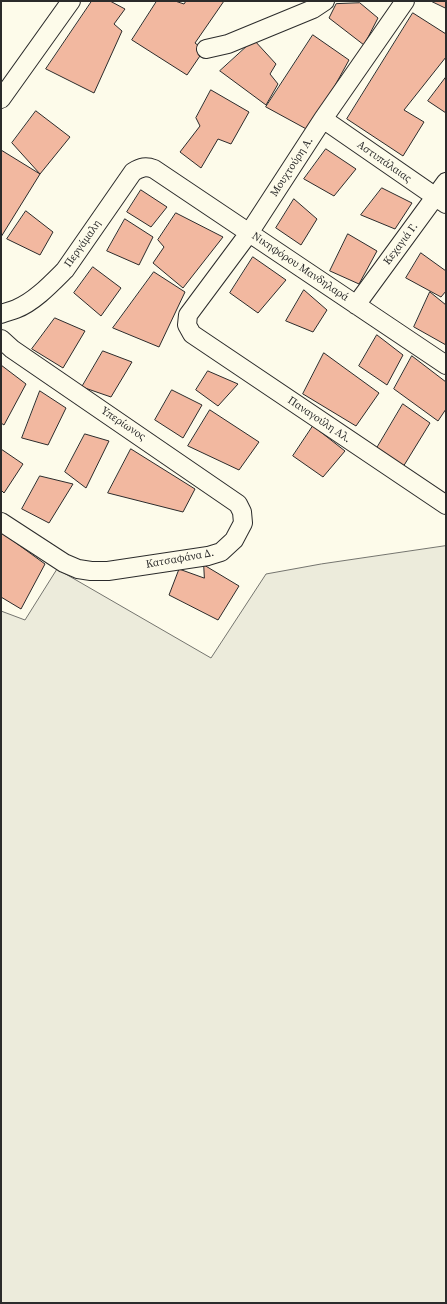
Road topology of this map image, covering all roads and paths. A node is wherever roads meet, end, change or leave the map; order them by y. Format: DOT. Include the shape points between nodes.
graph roads {
  1 [pos="71,1"];
  2 [pos="325,1"];
  3 [pos="400,3"];
  4 [pos="206,49"];
  5 [pos="1,99"];
  6 [pos="323,120"];
  7 [pos="154,169"];
  8 [pos="446,182"];
  9 [pos="441,201"];
  10 [pos="249,233"];
  11 [pos="356,305"];
  12 [pos="1,314"];
  13 [pos="192,334"];
  14 [pos="1,339"];
  15 [pos="446,365"];
  16 [pos="446,505"];
  17 [pos="242,512"];
  18 [pos="1,522"];
  1 -- 5 [label="street"];
  2 -- 4 [label="street" via="313,9 228,44"];
  3 -- 6 [label="street, Μουχτούρη Α."];
  6 -- 9 [label="street, Αστυπάλαιας"];
  6 -- 10 [label="street, Μουχτούρη Α."];
  7 -- 10 [label="street, Νικηφόρου Μανδηλαρά"];
  7 -- 12 [label="street, Περγάμαλη" via="144,167 133,172 65,270 38,296 17,309"];
  8 -- 9 [label="street, Κεχαγιά Γ."];
  9 -- 11 [label="street, Κεχαγιά Γ."];
  10 -- 11 [label="street, Νικηφόρου Μανδηλαρά"];
  10 -- 13 [label="street, Μουχτούρη Α." via="188,315 187,325"];
  11 -- 15 [label="street, Νικηφόρου Μανδηλαρά"];
  13 -- 16 [label="street, Παναγούλη Αλ."];
  14 -- 17 [label="street, Υπερίωνος" via="238,504"];
  17 -- 18 [label="street, Κατσαφάνα Δ." via="242,523 234,540 221,552 108,571 78,569 64,563"];
}
